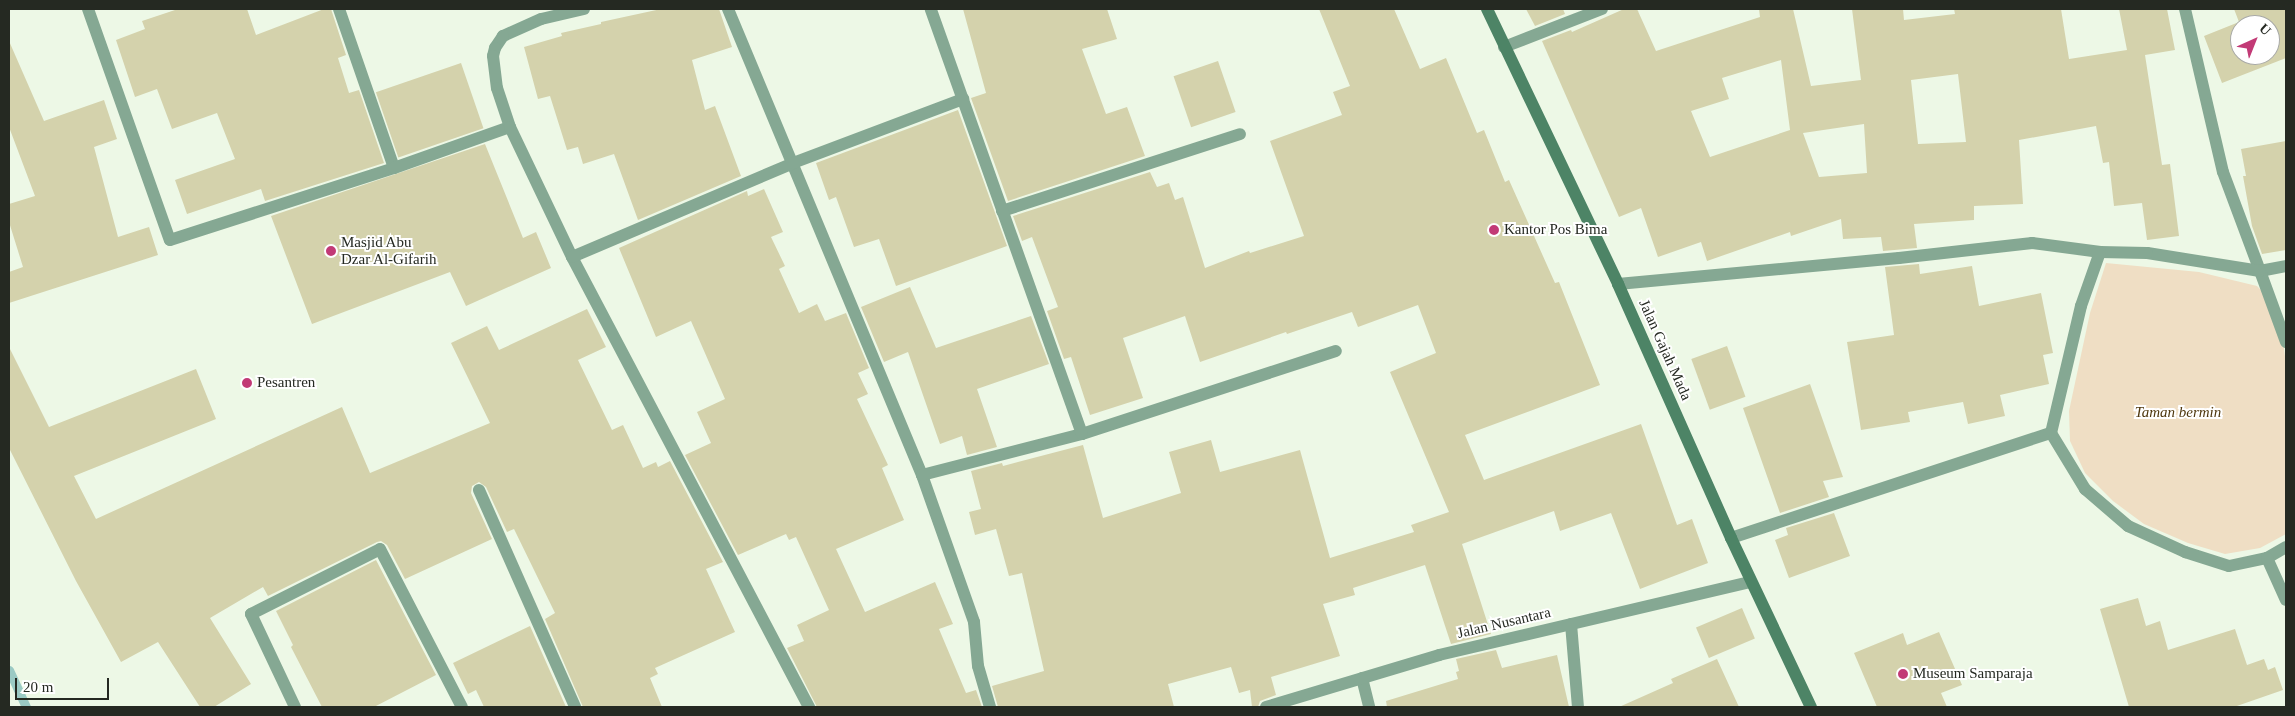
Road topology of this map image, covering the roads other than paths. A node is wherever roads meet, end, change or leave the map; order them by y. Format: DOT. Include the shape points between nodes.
graph roads {
  1 [pos="88,9"];
  2 [pos="339,9"];
  3 [pos="584,9"];
  4 [pos="728,9"];
  5 [pos="932,9"];
  6 [pos="1486,9"];
  7 [pos="1602,9"];
  8 [pos="2185,9"];
  9 [pos="539,14"];
  10 [pos="1504,47"];
  11 [pos="963,99"];
  12 [pos="510,126"];
  13 [pos="1240,134"];
  14 [pos="793,163"];
  15 [pos="394,168"];
  16 [pos="1002,211"];
  17 [pos="2100,252"];
  18 [pos="572,257"];
  19 [pos="2286,266"];
  20 [pos="2260,271"];
  21 [pos="1618,284"];
  22 [pos="2286,342"];
  23 [pos="1336,351"];
  24 [pos="2050,433"];
  25 [pos="1082,434"];
  26 [pos="922,475"];
  27 [pos="479,490"];
  28 [pos="1731,538"];
  29 [pos="2286,547"];
  30 [pos="2267,558"];
  31 [pos="1751,582"];
  32 [pos="2286,600"];
  33 [pos="1571,624"];
  34 [pos="1362,678"];
  35 [pos="295,707"];
  36 [pos="462,707"];
  37 [pos="576,707"];
  38 [pos="809,707"];
  39 [pos="990,707"];
  40 [pos="1266,707"];
  41 [pos="1369,707"];
  42 [pos="1578,707"];
  43 [pos="1811,707"];
  1 -- 15 [label="street" via="170,240"];
  2 -- 15 [label="street"];
  3 -- 9 [label="street"];
  4 -- 14 [label="street"];
  5 -- 11 [label="street"];
  6 -- 10 [label="main road, Jalan Gajah Mada"];
  7 -- 10 [label="street"];
  8 -- 20 [label="street" via="2223,172"];
  9 -- 12 [label="street" via="504,36 494,48 497,88"];
  10 -- 21 [label="main road, Jalan Gajah Mada"];
  11 -- 14 [label="street"];
  11 -- 16 [label="street"];
  12 -- 15 [label="street"];
  12 -- 18 [label="street"];
  13 -- 16 [label="street"];
  14 -- 18 [label="street"];
  14 -- 26 [label="street"];
  16 -- 25 [label="street"];
  17 -- 20 [label="street" via="2147,253"];
  17 -- 21 [label="street" via="2032,243"];
  17 -- 24 [label="street" via="2081,306"];
  18 -- 38 [label="street"];
  19 -- 20 [label="street"];
  20 -- 22 [label="street"];
  21 -- 28 [label="main road, Jalan Gajah Mada"];
  23 -- 25 [label="street"];
  24 -- 28 [label="street"];
  24 -- 30 [label="street" via="2085,489 2128,526 2185,552 2229,566"];
  25 -- 26 [label="street"];
  26 -- 39 [label="street" via="974,622 978,666"];
  27 -- 37 [label="street"];
  28 -- 31 [label="main road, Jalan Gajah Mada"];
  29 -- 30 [label="street"];
  30 -- 32 [label="street"];
  31 -- 33 [label="street, Jalan Nusantara"];
  31 -- 43 [label="main road, Jalan Gajah Mada"];
  33 -- 34 [label="street, Jalan Nusantara" via="1439,655"];
  33 -- 42 [label="street"];
  34 -- 40 [label="street, Jalan Nusantara"];
  34 -- 41 [label="street"];
  35 -- 36 [label="street" via="251,614 380,549"];
}
